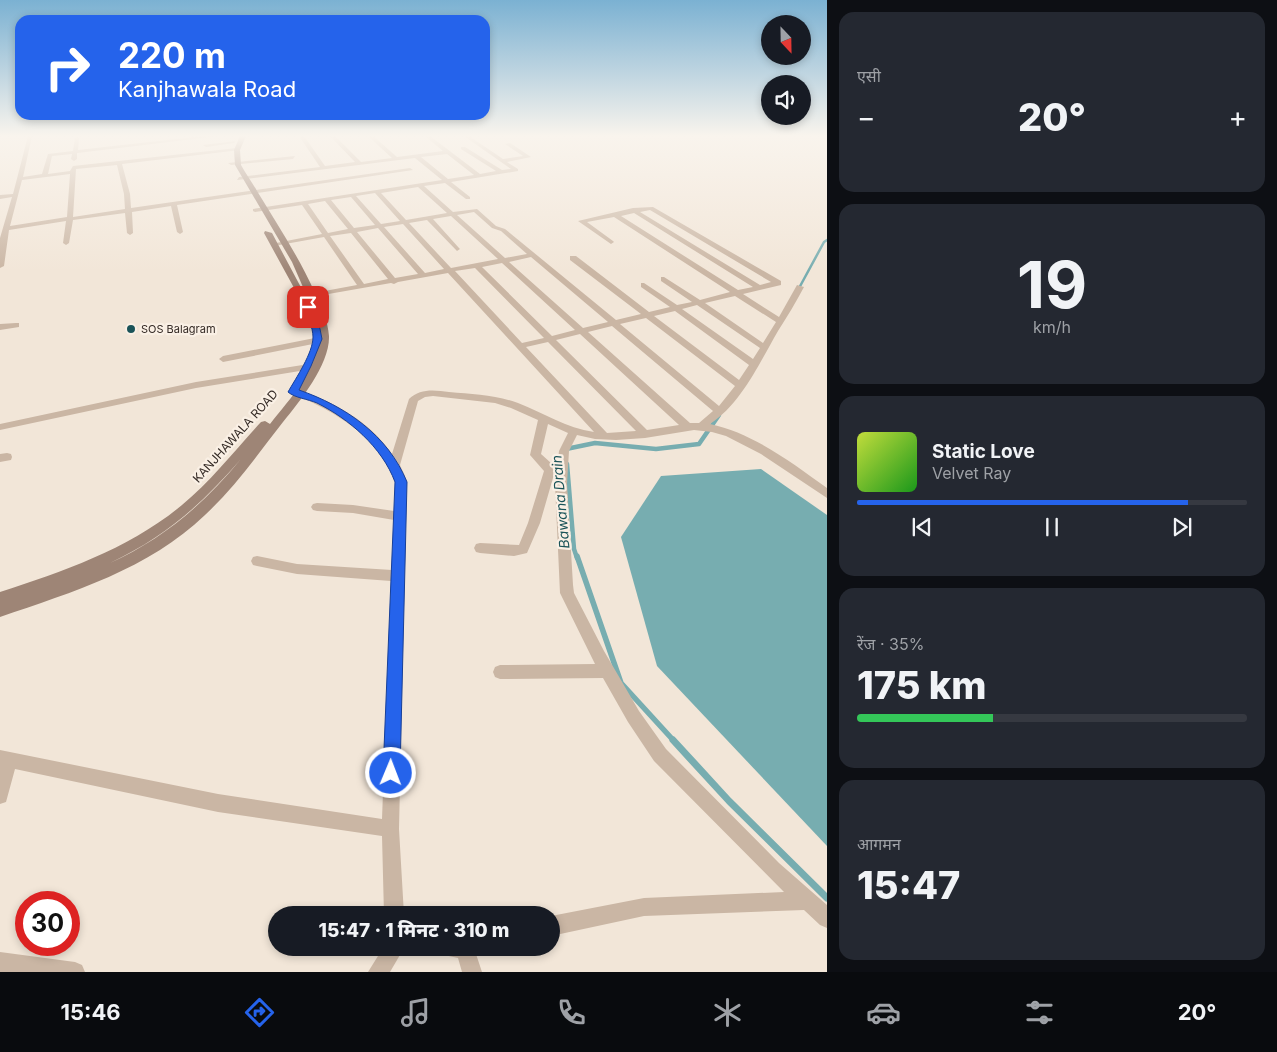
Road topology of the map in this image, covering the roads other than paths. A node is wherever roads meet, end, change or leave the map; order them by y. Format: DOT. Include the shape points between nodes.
graph roads {
  1 [pos="19,181"];
  2 [pos="72,181"];
  3 [pos="124,181"];
  4 [pos="244,181"];
  5 [pos="283,181"];
  6 [pos="311,181"];
  7 [pos="333,181"];
  8 [pos="443,181"];
  9 [pos="445,181"];
  10 [pos="313,184"];
  11 [pos="420,185"];
  12 [pos="289,188"];
  13 [pos="376,191"];
  14 [pos="251,194"];
  15 [pos="16,195"];
  16 [pos="352,195"];
  17 [pos="0,197"];
  18 [pos="468,198"];
  19 [pos="327,199"];
  20 [pos="301,203"];
  21 [pos="174,204"];
  22 [pos="129,210"];
  23 [pos="259,210"];
  24 [pos="633,210"];
  25 [pos="453,214"];
  26 [pos="614,214"];
  27 [pos="429,218"];
  28 [pos="70,219"];
  29 [pos="406,222"];
  30 [pos="382,227"];
  31 [pos="7,228"];
  32 [pos="354,231"];
  33 [pos="180,232"];
  34 [pos="130,233"];
  35 [pos="326,236"];
  36 [pos="2,238"];
  37 [pos="612,242"];
  38 [pos="66,243"];
  39 [pos="279,243"];
  40 [pos="458,250"];
  41 [pos="533,255"];
  42 [pos="573,258"];
  43 [pos="505,260"];
  44 [pos="0,266"];
  45 [pos="477,266"];
  46 [pos="450,270"];
  47 [pos="424,276"];
  48 [pos="664,279"];
  49 [pos="394,282"];
  50 [pos="644,285"];
  51 [pos="800,287"];
  52 [pos="362,288"];
  53 [pos="760,288"];
  54 [pos="737,293"];
  55 [pos="308,296"];
  56 [pos="698,302"];
  57 [pos="676,308"];
  58 [pos="648,315"];
  59 [pos="780,321"];
  60 [pos="614,323"];
  61 [pos="16,325"];
  62 [pos="0,327"];
  63 [pos="582,331"];
  64 [pos="321,339"];
  65 [pos="550,339"];
  66 [pos="520,346"];
  67 [pos="764,348"];
  68 [pos="223,360"];
  69 [pos="754,364"];
  70 [pos="311,366"];
  71 [pos="739,385"];
  72 [pos="297,392"];
  73 [pos="720,412"];
  74 [pos="544,418"];
  75 [pos="0,427"];
  76 [pos="688,427"];
  77 [pos="704,427"];
  78 [pos="574,431"];
  79 [pos="645,434"];
  80 [pos="604,436"];
  81 [pos="394,465"];
  82 [pos="827,494"];
  83 [pos="317,507"];
  84 [pos="399,516"];
  85 [pos="480,548"];
  86 [pos="257,561"];
  87 [pos="397,576"];
  88 [pos="55,586"];
  89 [pos="0,598"];
  90 [pos="0,610"];
  91 [pos="607,671"];
  92 [pos="500,672"];
  93 [pos="4,759"];
  94 [pos="0,796"];
  95 [pos="390,829"];
  96 [pos="807,900"];
  97 [pos="394,906"];
  98 [pos="827,918"];
  99 [pos="560,924"];
  100 [pos="389,956"];
  101 [pos="465,956"];
  102 [pos="0,962"];
  103 [pos="75,972"];
  104 [pos="378,972"];
  105 [pos="472,972"];
  1 -- 15 [label="street"];
  2 -- 28 [label="street"];
  3 -- 22 [label="street"];
  4 -- 14 [label="main road"];
  5 -- 12 [label="street"];
  6 -- 10 [label="street"];
  7 -- 10 [label="street"];
  8 -- 11 [label="street"];
  9 -- 18 [label="street"];
  10 -- 12 [label="street"];
  11 -- 13 [label="street"];
  11 -- 25 [label="street"];
  12 -- 14 [label="street"];
  12 -- 20 [label="street"];
  13 -- 16 [label="street"];
  13 -- 29 [label="street"];
  14 -- 21 [label="street"];
  14 -- 23 [label="main road"];
  15 -- 17 [label="street"];
  15 -- 31 [label="street"];
  16 -- 19 [label="street"];
  16 -- 30 [label="street"];
  19 -- 20 [label="street"];
  19 -- 32 [label="street"];
  20 -- 23 [label="street"];
  20 -- 35 [label="street"];
  21 -- 22 [label="street"];
  21 -- 33 [label="street"];
  22 -- 28 [label="street"];
  22 -- 34 [label="street"];
  23 -- 39 [label="main road"];
  24 -- 26 [label="street"];
  24 -- 53 [label="street"];
  24 -- 53 [label="street" via="654,208 778,283"];
  25 -- 27 [label="street"];
  25 -- 41 [label="street" via="475,210"];
  25 -- 43 [label="street"];
  26 -- 37 [label="street" via="581,222"];
  26 -- 54 [label="street"];
  27 -- 29 [label="street"];
  27 -- 40 [label="street"];
  28 -- 31 [label="street"];
  28 -- 38 [label="street"];
  29 -- 30 [label="street"];
  29 -- 46 [label="street"];
  30 -- 32 [label="street"];
  30 -- 47 [label="street"];
  31 -- 36 [label="street"];
  32 -- 35 [label="street"];
  32 -- 49 [label="street"];
  35 -- 39 [label="street"];
  35 -- 52 [label="street"];
  36 -- 44 [label="street" via="4,253"];
  39 -- 55 [label="main road"];
  41 -- 43 [label="street"];
  41 -- 60 [label="street"];
  42 -- 58 [label="street"];
  43 -- 45 [label="street"];
  43 -- 63 [label="street"];
  45 -- 46 [label="street"];
  45 -- 65 [label="street"];
  46 -- 47 [label="street"];
  46 -- 66 [label="street"];
  47 -- 49 [label="street"];
  48 -- 56 [label="street"];
  49 -- 52 [label="street"];
  50 -- 57 [label="street"];
  51 -- 59 [label="street"];
  52 -- 55 [label="street"];
  53 -- 54 [label="street"];
  54 -- 56 [label="street"];
  54 -- 59 [label="street"];
  55 -- 64 [label="main road" via="321,315"];
  56 -- 57 [label="street"];
  56 -- 67 [label="street"];
  57 -- 58 [label="street"];
  57 -- 69 [label="street"];
  58 -- 60 [label="street"];
  58 -- 71 [label="street"];
  59 -- 67 [label="street"];
  60 -- 63 [label="street"];
  60 -- 73 [label="street"];
  61 -- 62 [label="street"];
  63 -- 65 [label="street"];
  63 -- 76 [label="street"];
  64 -- 68 [label="street"];
  64 -- 70 [label="main road"];
  65 -- 66 [label="street"];
  65 -- 79 [label="street"];
  66 -- 80 [label="street"];
  67 -- 69 [label="street"];
  69 -- 71 [label="street"];
  70 -- 72 [label="main road"];
  70 -- 75 [label="street" via="196,385"];
  71 -- 73 [label="street"];
  72 -- 81 [label="street" via="338,410 365,431"];
  72 -- 88 [label="main road" via="218,494 198,514 147,550 116,566"];
  73 -- 77 [label="street"];
  74 -- 78 [label="street"];
  74 -- 81 [label="street" via="497,401 418,395"];
  74 -- 85 [label="street" via="535,455 550,472 523,549"];
  76 -- 77 [label="street"];
  76 -- 79 [label="street"];
  77 -- 82 [label="street" via="726,433 764,451"];
  78 -- 80 [label="street"];
  78 -- 91 [label="street" via="564,451 561,484 566,585"];
  79 -- 80 [label="street"];
  81 -- 84 [label="street" via="401,482"];
  83 -- 84 [label="street"];
  84 -- 87 [label="street"];
  86 -- 87 [label="street" via="297,569"];
  87 -- 95 [label="street"];
  88 -- 89 [label="main road"];
  88 -- 90 [label="main road"];
  91 -- 92 [label="street"];
  91 -- 96 [label="street" via="660,755"];
  93 -- 94 [label="street"];
  93 -- 95 [label="street" via="218,803"];
  95 -- 97 [label="street"];
  96 -- 98 [label="street"];
  96 -- 99 [label="street" via="644,907"];
  100 -- 104 [label="street"];
  101 -- 105 [label="street"];
  102 -- 103 [label="street"];
}
